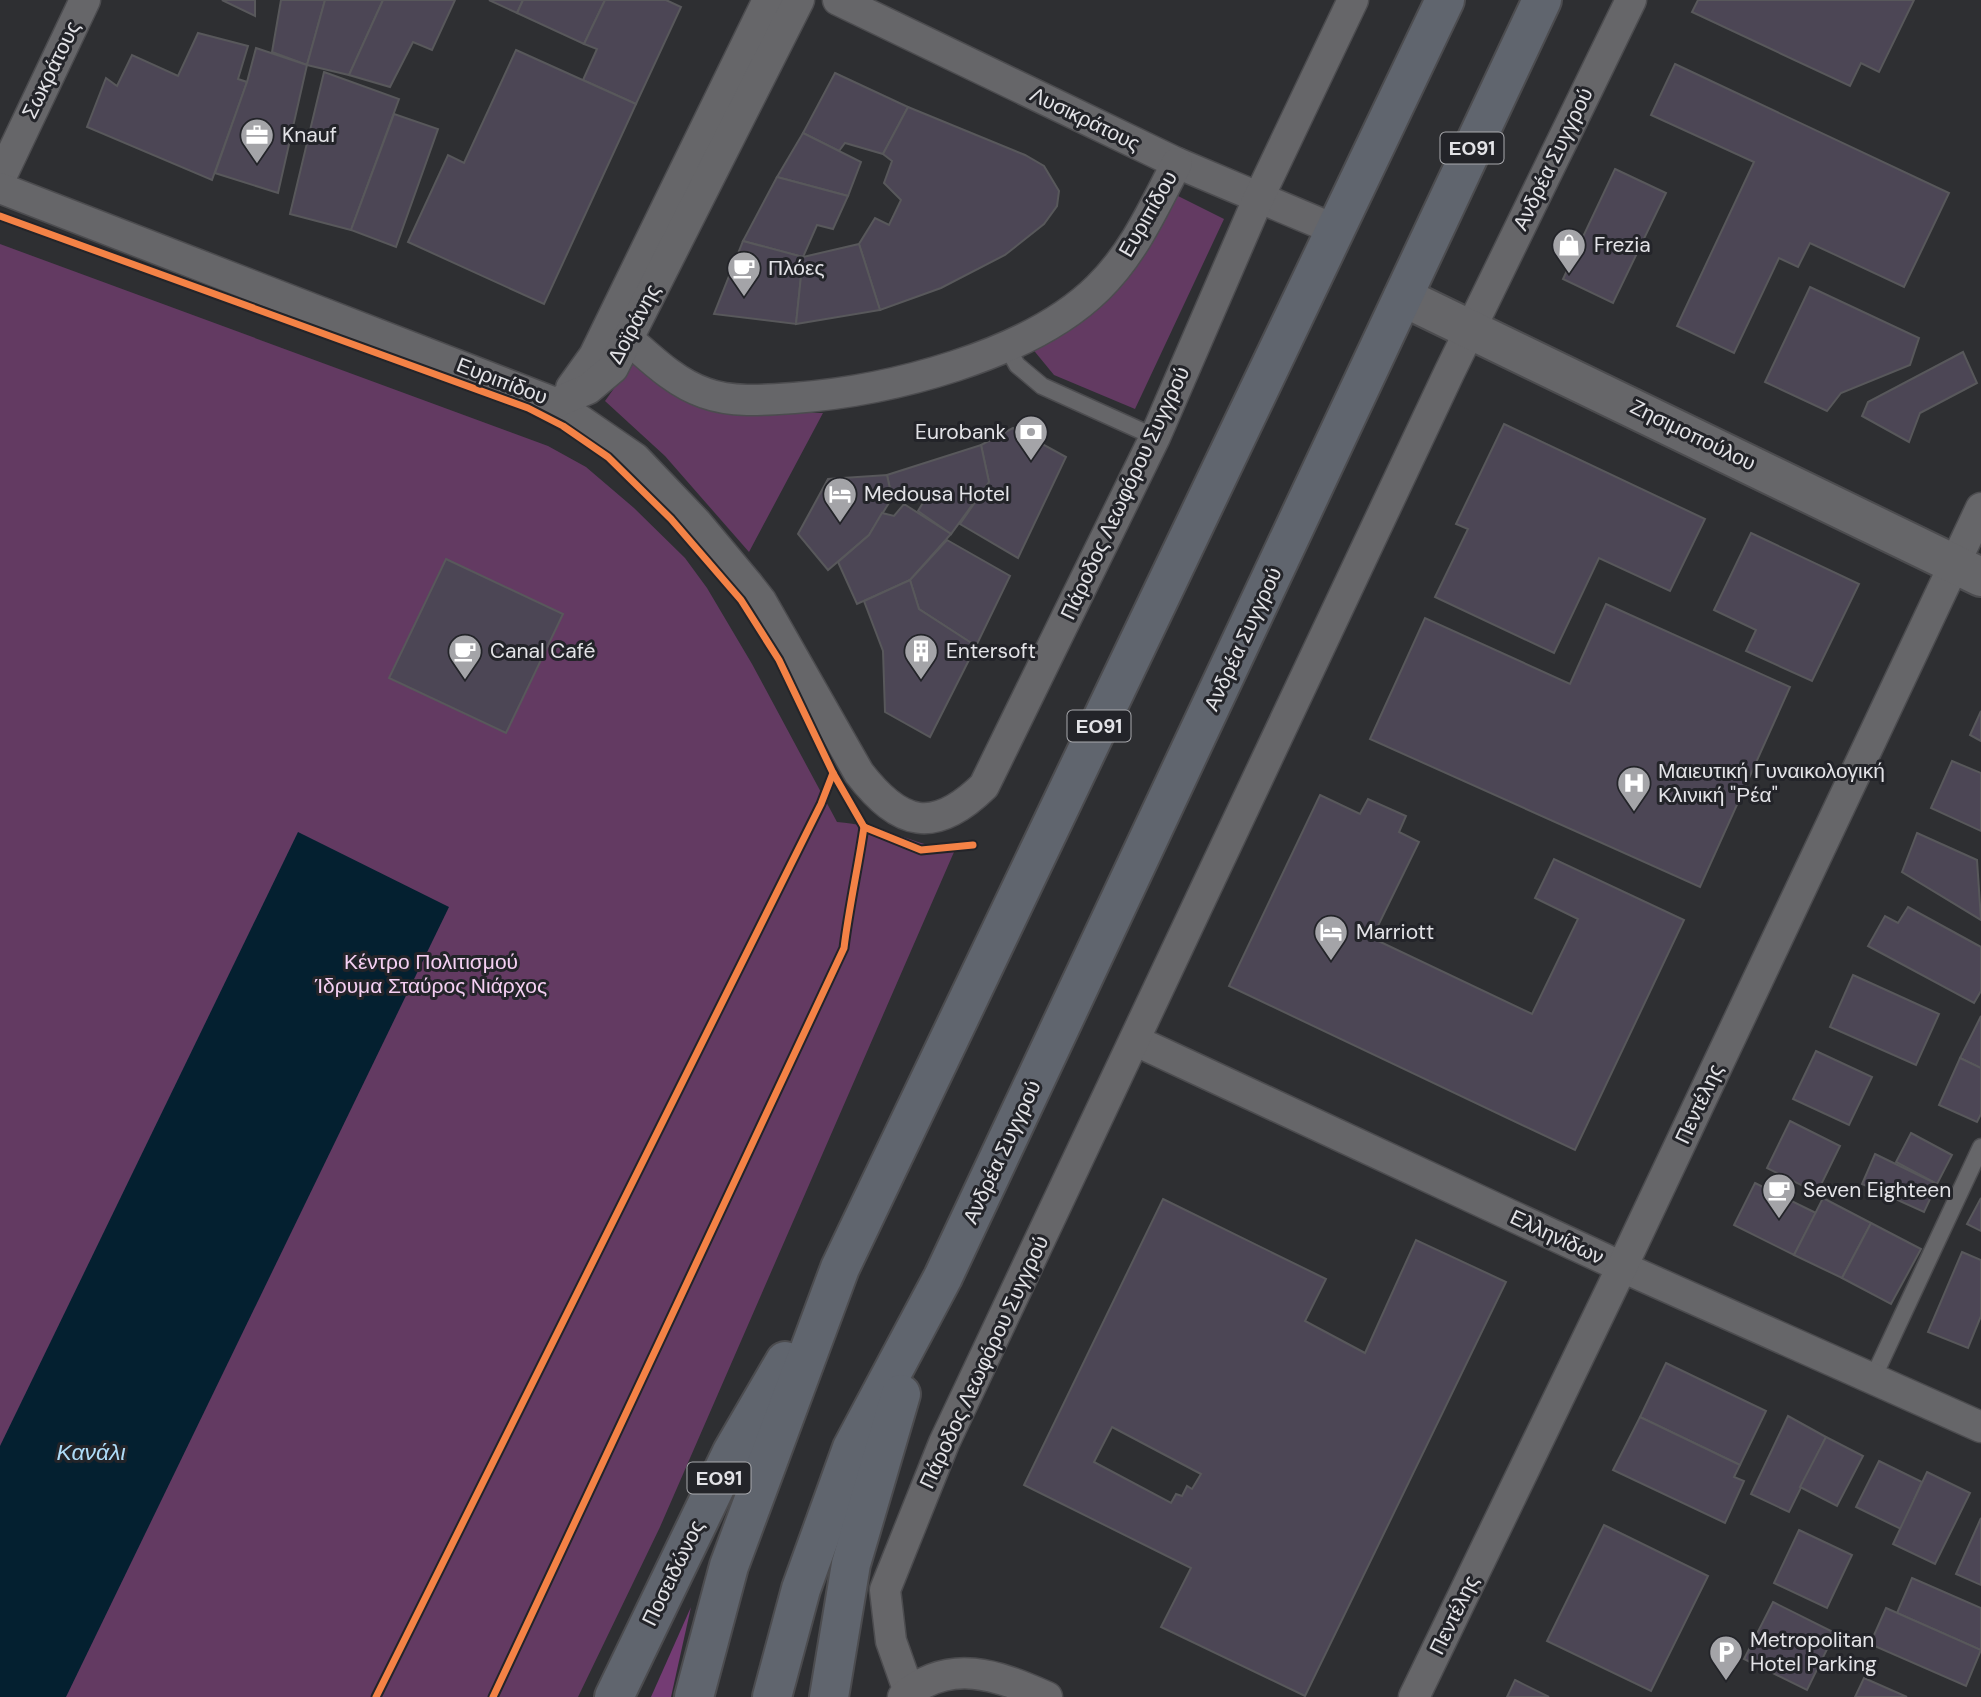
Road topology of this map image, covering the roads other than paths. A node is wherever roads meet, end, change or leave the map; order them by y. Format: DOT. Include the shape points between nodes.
graph roads {
  1 [pos="85,0"];
  2 [pos="768,0"];
  3 [pos="799,0"];
  4 [pos="838,0"];
  5 [pos="1353,0"];
  6 [pos="1445,0"];
  7 [pos="1542,0"];
  8 [pos="1631,0"];
  9 [pos="1177,163"];
  10 [pos="0,179"];
  11 [pos="0,188"];
  12 [pos="1259,197"];
  13 [pos="1336,230"];
  14 [pos="1403,297"];
  15 [pos="1471,328"];
  16 [pos="627,338"];
  17 [pos="1006,345"];
  18 [pos="555,403"];
  19 [pos="1156,437"];
  20 [pos="1981,508"];
  21 [pos="1968,571"];
  22 [pos="984,786"];
  23 [pos="1136,1041"];
  24 [pos="1981,1147"];
  25 [pos="1622,1267"];
  26 [pos="840,1268"];
  27 [pos="943,1277"];
  28 [pos="1873,1378"];
  29 [pos="1981,1427"];
  30 [pos="906,1694"];
  31 [pos="614,1697"];
  32 [pos="694,1697"];
  33 [pos="772,1697"];
  34 [pos="829,1697"];
  35 [pos="1046,1697"];
  36 [pos="1414,1697"];
  1 -- 10 [label="street, Σωκράτους"];
  2 -- 18 [label="street, Δοϊράνης" via="594,356 579,380"];
  3 -- 16 [label="street, Δοϊράνης"];
  4 -- 9 [label="street, Λυσικράτους"];
  5 -- 12 [label="street"];
  6 -- 13 [label="highway, ΕΟ91"];
  7 -- 14 [label="highway, Ανδρέα Συγγρού / ΕΟ91"];
  8 -- 15 [label="street, Ανδρέα Συγγρού"];
  9 -- 12 [label="street, Λυσικράτους"];
  9 -- 17 [label="street, Ευριπίδου" via="1129,252 1097,289 1058,318"];
  11 -- 18 [label="street, Ευριπίδου"];
  12 -- 13 [label="street, Λυσικράτους"];
  12 -- 19 [label="street, Πάροδος Λεωφόρου Συγγρού"];
  13 -- 26 [label="highway, ΕΟ91"];
  14 -- 15 [label="street, Ζησιμοπούλου"];
  14 -- 27 [label="highway, Ανδρέα Συγγρού / ΕΟ91"];
  15 -- 21 [label="street, Ζησιμοπούλου"];
  15 -- 23 [label="street, Ανδρέα Συγγρού"];
  16 -- 17 [label="street, Ευριπίδου" via="665,371 705,394 759,401 884,387 951,368"];
  16 -- 18 [label="street, Δοϊράνης" via="613,368 588,389"];
  17 -- 19 [label="lane" via="1017,365 1042,386"];
  18 -- 22 [label="street, Ευριπίδου" via="635,458 747,583 859,773 878,797 896,810 927,819 948,816"];
  19 -- 22 [label="street, Πάροδος Λεωφόρου Συγγρού"];
  20 -- 21 [label="street, Πεντέλης"];
  21 -- 25 [label="street, Πεντέλης"];
  23 -- 25 [label="street, Ελληνίδων"];
  23 -- 30 [label="street, Πάροδος Λεωφόρου Συγγρού" via="944,1443 886,1581 887,1624"];
  24 -- 28 [label="lane"];
  25 -- 28 [label="street, Ελληνίδων"];
  25 -- 36 [label="street, Πεντέλης"];
  26 -- 31 [label="highway, Ποσειδώνος / ΕΟ91" via="732,1452"];
  26 -- 32 [label="highway" via="729,1566"];
  27 -- 33 [label="highway" via="852,1448 801,1589"];
  27 -- 34 [label="highway, ΕΟ91" via="893,1416 851,1564"];
  28 -- 29 [label="street, Ελληνίδων"];
  30 -- 35 [label="street" via="932,1679 978,1673"];
}
